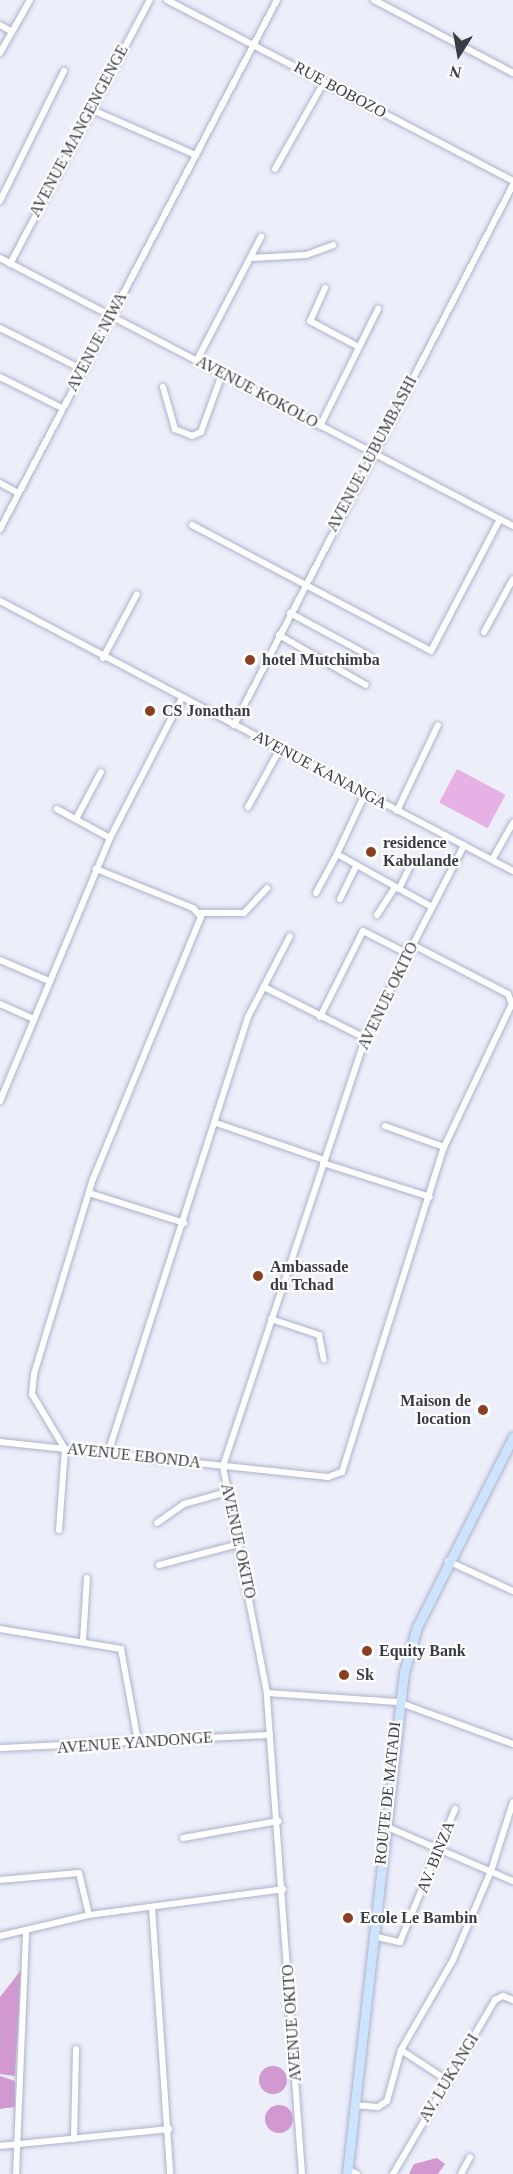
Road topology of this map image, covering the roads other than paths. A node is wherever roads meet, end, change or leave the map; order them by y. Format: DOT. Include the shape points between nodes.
graph roads {
  1 [pos="30,0"];
  2 [pos="150,0"];
  3 [pos="167,0"];
  4 [pos="277,0"];
  5 [pos="374,0"];
  6 [pos="0,25"];
  7 [pos="11,32"];
  8 [pos="254,44"];
  9 [pos="0,53"];
  10 [pos="64,71"];
  11 [pos="513,73"];
  12 [pos="324,82"];
  13 [pos="90,109"];
  14 [pos="196,155"];
  15 [pos="275,169"];
  16 [pos="513,183"];
  17 [pos="0,201"];
  18 [pos="261,237"];
  19 [pos="333,244"];
  20 [pos="0,258"];
  21 [pos="252,258"];
  22 [pos="10,264"];
  23 [pos="325,288"];
  24 [pos="378,309"];
  25 [pos="110,317"];
  26 [pos="0,328"];
  27 [pos="359,346"];
  28 [pos="197,360"];
  29 [pos="83,370"];
  30 [pos="222,374"];
  31 [pos="0,377"];
  32 [pos="163,387"];
  33 [pos="62,408"];
  34 [pos="320,426"];
  35 [pos="372,454"];
  36 [pos="0,483"];
  37 [pos="18,493"];
  38 [pos="500,519"];
  39 [pos="192,525"];
  40 [pos="513,526"];
  41 [pos="0,530"];
  42 [pos="513,579"];
  43 [pos="303,584"];
  44 [pos="137,594"];
  45 [pos="0,601"];
  46 [pos="290,613"];
  47 [pos="484,632"];
  48 [pos="279,635"];
  49 [pos="370,656"];
  50 [pos="103,658"];
  51 [pos="366,685"];
  52 [pos="182,698"];
  53 [pos="234,725"];
  54 [pos="438,725"];
  55 [pos="280,749"];
  56 [pos="100,772"];
  57 [pos="364,794"];
  58 [pos="248,807"];
  59 [pos="57,809"];
  60 [pos="398,811"];
  61 [pos="76,819"];
  62 [pos="513,823"];
  63 [pos="110,838"];
  64 [pos="464,845"];
  65 [pos="337,854"];
  66 [pos="492,860"];
  67 [pos="356,866"];
  68 [pos="410,866"];
  69 [pos="96,869"];
  70 [pos="513,870"];
  71 [pos="267,888"];
  72 [pos="397,888"];
  73 [pos="316,893"];
  74 [pos="340,899"];
  75 [pos="432,907"];
  76 [pos="200,913"];
  77 [pos="378,915"];
  78 [pos="291,936"];
  79 [pos="413,945"];
  80 [pos="408,954"];
  81 [pos="0,960"];
  82 [pos="49,981"];
  83 [pos="264,987"];
  84 [pos="0,1004"];
  85 [pos="320,1017"];
  86 [pos="34,1019"];
  87 [pos="365,1038"];
  88 [pos="0,1101"];
  89 [pos="216,1123"];
  90 [pos="385,1126"];
  91 [pos="444,1147"];
  92 [pos="324,1161"];
  93 [pos="89,1193"];
  94 [pos="430,1197"];
  95 [pos="184,1223"];
  96 [pos="271,1319"];
  97 [pos="324,1359"];
  98 [pos="513,1437"];
  99 [pos="0,1442"];
  100 [pos="65,1449"];
  101 [pos="108,1453"];
  102 [pos="223,1466"];
  103 [pos="227,1492"];
  104 [pos="157,1523"];
  105 [pos="59,1530"];
  106 [pos="239,1544"];
  107 [pos="448,1561"];
  108 [pos="159,1565"];
  109 [pos="87,1578"];
  110 [pos="513,1591"];
  111 [pos="0,1629"];
  112 [pos="83,1641"];
  113 [pos="267,1693"];
  114 [pos="398,1702"];
  115 [pos="270,1735"];
  116 [pos="138,1742"];
  117 [pos="513,1744"];
  118 [pos="0,1749"];
  119 [pos="513,1802"];
  120 [pos="455,1809"];
  121 [pos="278,1821"];
  122 [pos="385,1826"];
  123 [pos="183,1838"];
  124 [pos="441,1848"];
  125 [pos="491,1871"];
  126 [pos="0,1880"];
  127 [pos="513,1881"];
  128 [pos="284,1889"];
  129 [pos="152,1907"];
  130 [pos="89,1915"];
  131 [pos="26,1932"];
  132 [pos="0,1936"];
  133 [pos="372,1936"];
  134 [pos="513,2000"];
  135 [pos="76,2049"];
  136 [pos="401,2050"];
  137 [pos="448,2081"];
  138 [pos="354,2105"];
  139 [pos="169,2129"];
  140 [pos="74,2139"];
  141 [pos="0,2146"];
  142 [pos="19,2146"];
  143 [pos="470,2157"];
  144 [pos="347,2171"];
  145 [pos="16,2174"];
  146 [pos="170,2174"];
  147 [pos="302,2174"];
  148 [pos="357,2174"];
  149 [pos="393,2174"];
  150 [pos="461,2174"];
  1 -- 7 [label="street"];
  2 -- 13 [label="street, AVENUE MANGENGENGE"];
  3 -- 8 [label="street, RUE BOBOZO"];
  4 -- 8 [label="street, AVENUE NIWA"];
  5 -- 11 [label="street"];
  6 -- 7 [label="street"];
  7 -- 9 [label="street"];
  8 -- 12 [label="street, RUE BOBOZO"];
  8 -- 14 [label="street, AVENUE NIWA"];
  10 -- 17 [label="street"];
  12 -- 15 [label="street"];
  12 -- 16 [label="street, RUE BOBOZO"];
  13 -- 14 [label="street"];
  13 -- 22 [label="street, AVENUE MANGENGENGE"];
  14 -- 25 [label="street, AVENUE NIWA"];
  16 -- 35 [label="street, AVENUE LUBUMBASHI"];
  18 -- 21 [label="street"];
  19 -- 21 [label="street" via="306,255"];
  20 -- 22 [label="street, AVENUE KOKOLO"];
  21 -- 28 [label="street"];
  22 -- 25 [label="street, AVENUE KOKOLO"];
  23 -- 27 [label="street" via="310,321"];
  24 -- 27 [label="street"];
  25 -- 28 [label="street, AVENUE KOKOLO"];
  25 -- 29 [label="street, AVENUE NIWA"];
  26 -- 29 [label="street"];
  27 -- 34 [label="street"];
  28 -- 30 [label="street, AVENUE KOKOLO"];
  29 -- 33 [label="street, AVENUE NIWA"];
  30 -- 32 [label="street" via="201,432 192,436 175,429"];
  30 -- 34 [label="street, AVENUE KOKOLO"];
  31 -- 33 [label="street"];
  33 -- 37 [label="street, AVENUE NIWA"];
  34 -- 35 [label="street, AVENUE KOKOLO"];
  35 -- 38 [label="street, AVENUE KOKOLO"];
  35 -- 43 [label="street, AVENUE LUBUMBASHI"];
  36 -- 37 [label="street"];
  37 -- 41 [label="street, AVENUE NIWA"];
  38 -- 40 [label="street, AVENUE KOKOLO"];
  38 -- 43 [label="street" via="434,650"];
  39 -- 43 [label="street"];
  42 -- 47 [label="street"];
  43 -- 46 [label="street, AVENUE LUBUMBASHI"];
  44 -- 50 [label="street"];
  45 -- 50 [label="street, AVENUE KANANGA"];
  46 -- 48 [label="street, AVENUE LUBUMBASHI"];
  46 -- 49 [label="street"];
  48 -- 51 [label="street"];
  48 -- 53 [label="street, AVENUE LUBUMBASHI"];
  50 -- 52 [label="street, AVENUE KANANGA"];
  52 -- 53 [label="street, AVENUE KANANGA"];
  52 -- 63 [label="street"];
  53 -- 55 [label="street, AVENUE KANANGA"];
  54 -- 60 [label="street"];
  55 -- 57 [label="street, AVENUE KANANGA"];
  55 -- 58 [label="street"];
  56 -- 61 [label="street"];
  57 -- 60 [label="street, AVENUE KANANGA"];
  57 -- 65 [label="street"];
  59 -- 61 [label="street"];
  60 -- 64 [label="street, AVENUE KANANGA"];
  61 -- 63 [label="street"];
  62 -- 66 [label="street"];
  63 -- 69 [label="street"];
  64 -- 66 [label="street, AVENUE KANANGA"];
  64 -- 75 [label="street, AVENUE OKITO"];
  65 -- 67 [label="street"];
  65 -- 73 [label="street"];
  66 -- 70 [label="street, AVENUE KANANGA"];
  67 -- 72 [label="street"];
  67 -- 74 [label="street"];
  68 -- 72 [label="street"];
  69 -- 76 [label="street"];
  69 -- 82 [label="street"];
  71 -- 76 [label="street" via="244,913"];
  72 -- 75 [label="street"];
  72 -- 77 [label="street"];
  75 -- 79 [label="street, AVENUE OKITO"];
  76 -- 93 [label="street"];
  78 -- 83 [label="street"];
  79 -- 80 [label="street, AVENUE OKITO"];
  79 -- 91 [label="street" via="511,998"];
  80 -- 85 [label="street" via="363,931"];
  80 -- 87 [label="street, AVENUE OKITO"];
  81 -- 82 [label="street"];
  82 -- 86 [label="street"];
  83 -- 85 [label="street"];
  83 -- 89 [label="street" via="248,1017"];
  84 -- 86 [label="street"];
  85 -- 87 [label="street"];
  86 -- 88 [label="street"];
  87 -- 92 [label="street, AVENUE OKITO"];
  89 -- 92 [label="street"];
  89 -- 95 [label="street"];
  90 -- 91 [label="street"];
  91 -- 94 [label="street"];
  92 -- 94 [label="street"];
  92 -- 96 [label="street, AVENUE OKITO"];
  93 -- 95 [label="street"];
  93 -- 100 [label="street" via="31,1388"];
  94 -- 102 [label="street, AVENUE EBONDA" via="338,1475"];
  95 -- 101 [label="street"];
  96 -- 97 [label="street" via="319,1335"];
  96 -- 102 [label="street, AVENUE OKITO"];
  98 -- 107 [label="main road, ROUTE DE MATADI"];
  99 -- 100 [label="street, AVENUE EBONDA"];
  100 -- 101 [label="street, AVENUE EBONDA"];
  100 -- 105 [label="street"];
  101 -- 102 [label="street, AVENUE EBONDA"];
  102 -- 103 [label="street, AVENUE OKITO"];
  103 -- 104 [label="street" via="184,1504"];
  103 -- 106 [label="street, AVENUE OKITO"];
  106 -- 108 [label="street"];
  106 -- 113 [label="street, AVENUE OKITO"];
  107 -- 110 [label="street"];
  107 -- 114 [label="main road, ROUTE DE MATADI" via="417,1627"];
  109 -- 112 [label="street"];
  111 -- 112 [label="street"];
  112 -- 116 [label="street" via="114,1646 125,1654"];
  113 -- 114 [label="street"];
  113 -- 115 [label="street, AVENUE OKITO"];
  114 -- 117 [label="street"];
  114 -- 122 [label="main road, ROUTE DE MATADI"];
  115 -- 116 [label="street, AVENUE YANDONGE"];
  115 -- 121 [label="street, AVENUE OKITO"];
  116 -- 118 [label="street, AVENUE YANDONGE"];
  119 -- 125 [label="street"];
  120 -- 124 [label="street, AV. BINZA"];
  121 -- 123 [label="street"];
  121 -- 128 [label="street, AVENUE OKITO"];
  122 -- 124 [label="street"];
  122 -- 133 [label="main road, ROUTE DE MATADI"];
  124 -- 125 [label="street"];
  124 -- 133 [label="street, AV. BINZA" via="400,1942"];
  125 -- 127 [label="street"];
  125 -- 136 [label="street" via="453,1960"];
  126 -- 130 [label="street" via="79,1873"];
  128 -- 129 [label="street"];
  128 -- 147 [label="street, AVENUE OKITO"];
  129 -- 130 [label="street"];
  129 -- 139 [label="street"];
  130 -- 131 [label="street"];
  131 -- 132 [label="street"];
  131 -- 142 [label="street"];
  133 -- 138 [label="main road, ROUTE DE MATADI"];
  134 -- 137 [label="street, AV. LUKANGI" via="503,1996 495,2000"];
  135 -- 140 [label="street"];
  136 -- 137 [label="street"];
  136 -- 138 [label="street" via="383,2106"];
  137 -- 149 [label="street, AV. LUKANGI"];
  138 -- 144 [label="main road, ROUTE DE MATADI"];
  139 -- 140 [label="street"];
  139 -- 146 [label="street"];
  140 -- 142 [label="street"];
  141 -- 142 [label="street"];
  142 -- 145 [label="street"];
  143 -- 150 [label="street"];
  144 -- 148 [label="street"];
}
